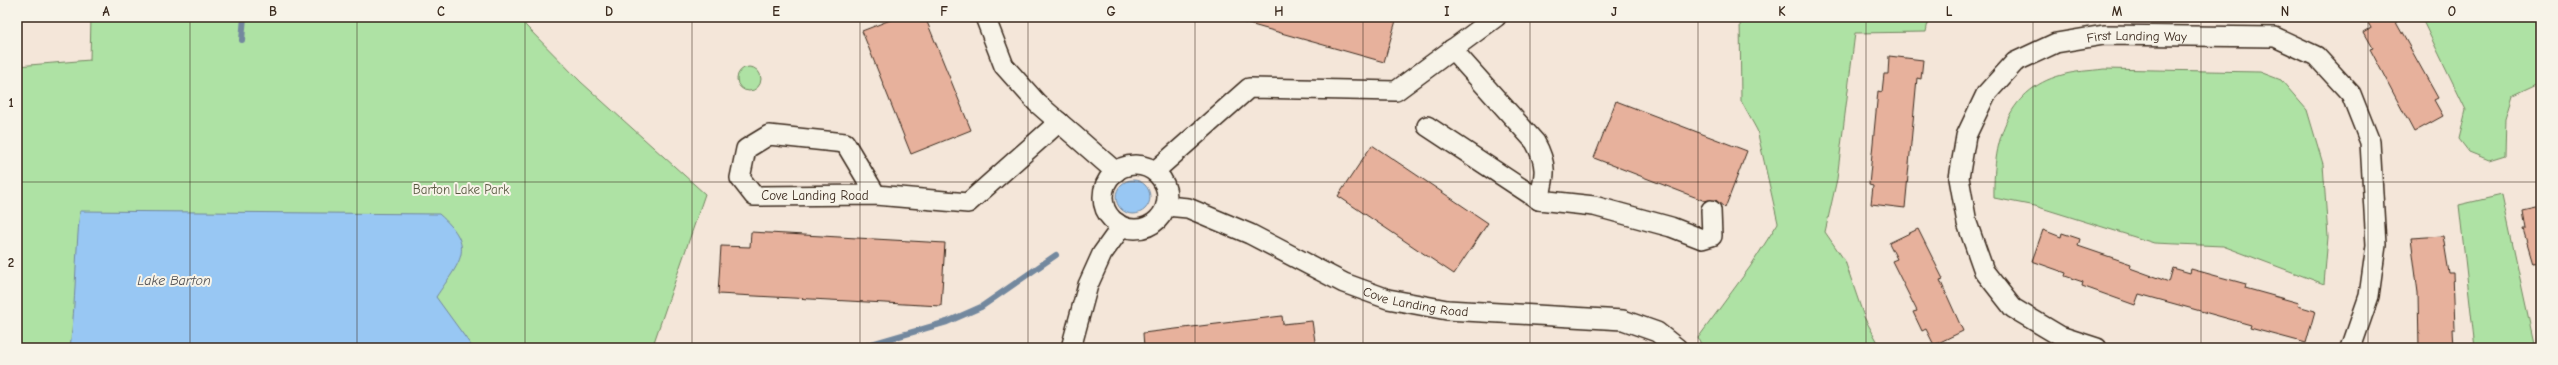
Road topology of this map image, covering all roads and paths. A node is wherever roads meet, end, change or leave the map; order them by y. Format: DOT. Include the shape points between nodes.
graph roads {
  1 [pos="985,17"];
  2 [pos="1496,17"];
  3 [pos="1452,49"];
  4 [pos="1059,122"];
  5 [pos="1427,126"];
  6 [pos="1155,171"];
  7 [pos="1116,172"];
  8 [pos="876,195"];
  9 [pos="1539,200"];
  10 [pos="1166,206"];
  11 [pos="1711,210"];
  12 [pos="1117,223"];
  13 [pos="1071,348"];
  14 [pos="1677,348"];
  15 [pos="2097,348"];
  16 [pos="2351,348"];
  1 -- 4 [label="street" via="1004,66 1037,103"];
  2 -- 3 [label="street"];
  3 -- 6 [label="street" via="1396,91 1249,88"];
  3 -- 9 [label="street" via="1535,142 1543,156 1545,174"];
  4 -- 7 [label="street"];
  4 -- 8 [label="street, Cove Landing Road" via="968,203"];
  5 -- 9 [label="street"];
  6 -- 7 [label="street" via="1137,164"];
  6 -- 10 [label="street" via="1166,187"];
  7 -- 12 [label="street" via="1106,184 1104,201 1111,217"];
  8 -- 8 [label="street, Cove Landing Road" via="845,143 769,135 746,150 740,178 754,196"];
  9 -- 11 [label="street" via="1594,206 1702,239 1712,236"];
  10 -- 12 [label="street" via="1154,222 1146,227 1136,229"];
  10 -- 14 [label="street, Cove Landing Road" via="1188,208 1250,234 1344,283 1388,299 1447,310 1623,320 1657,332"];
  12 -- 13 [label="street" via="1117,233 1102,254 1088,284"];
  15 -- 16 [label="street, First Landing Way" via="2060,336 2014,308 1984,271 1967,223 1960,178 1966,136 1986,94 2015,62 2056,43 2104,35 2275,37 2316,56 2352,94 2370,142 2376,245 2369,296"];
}
